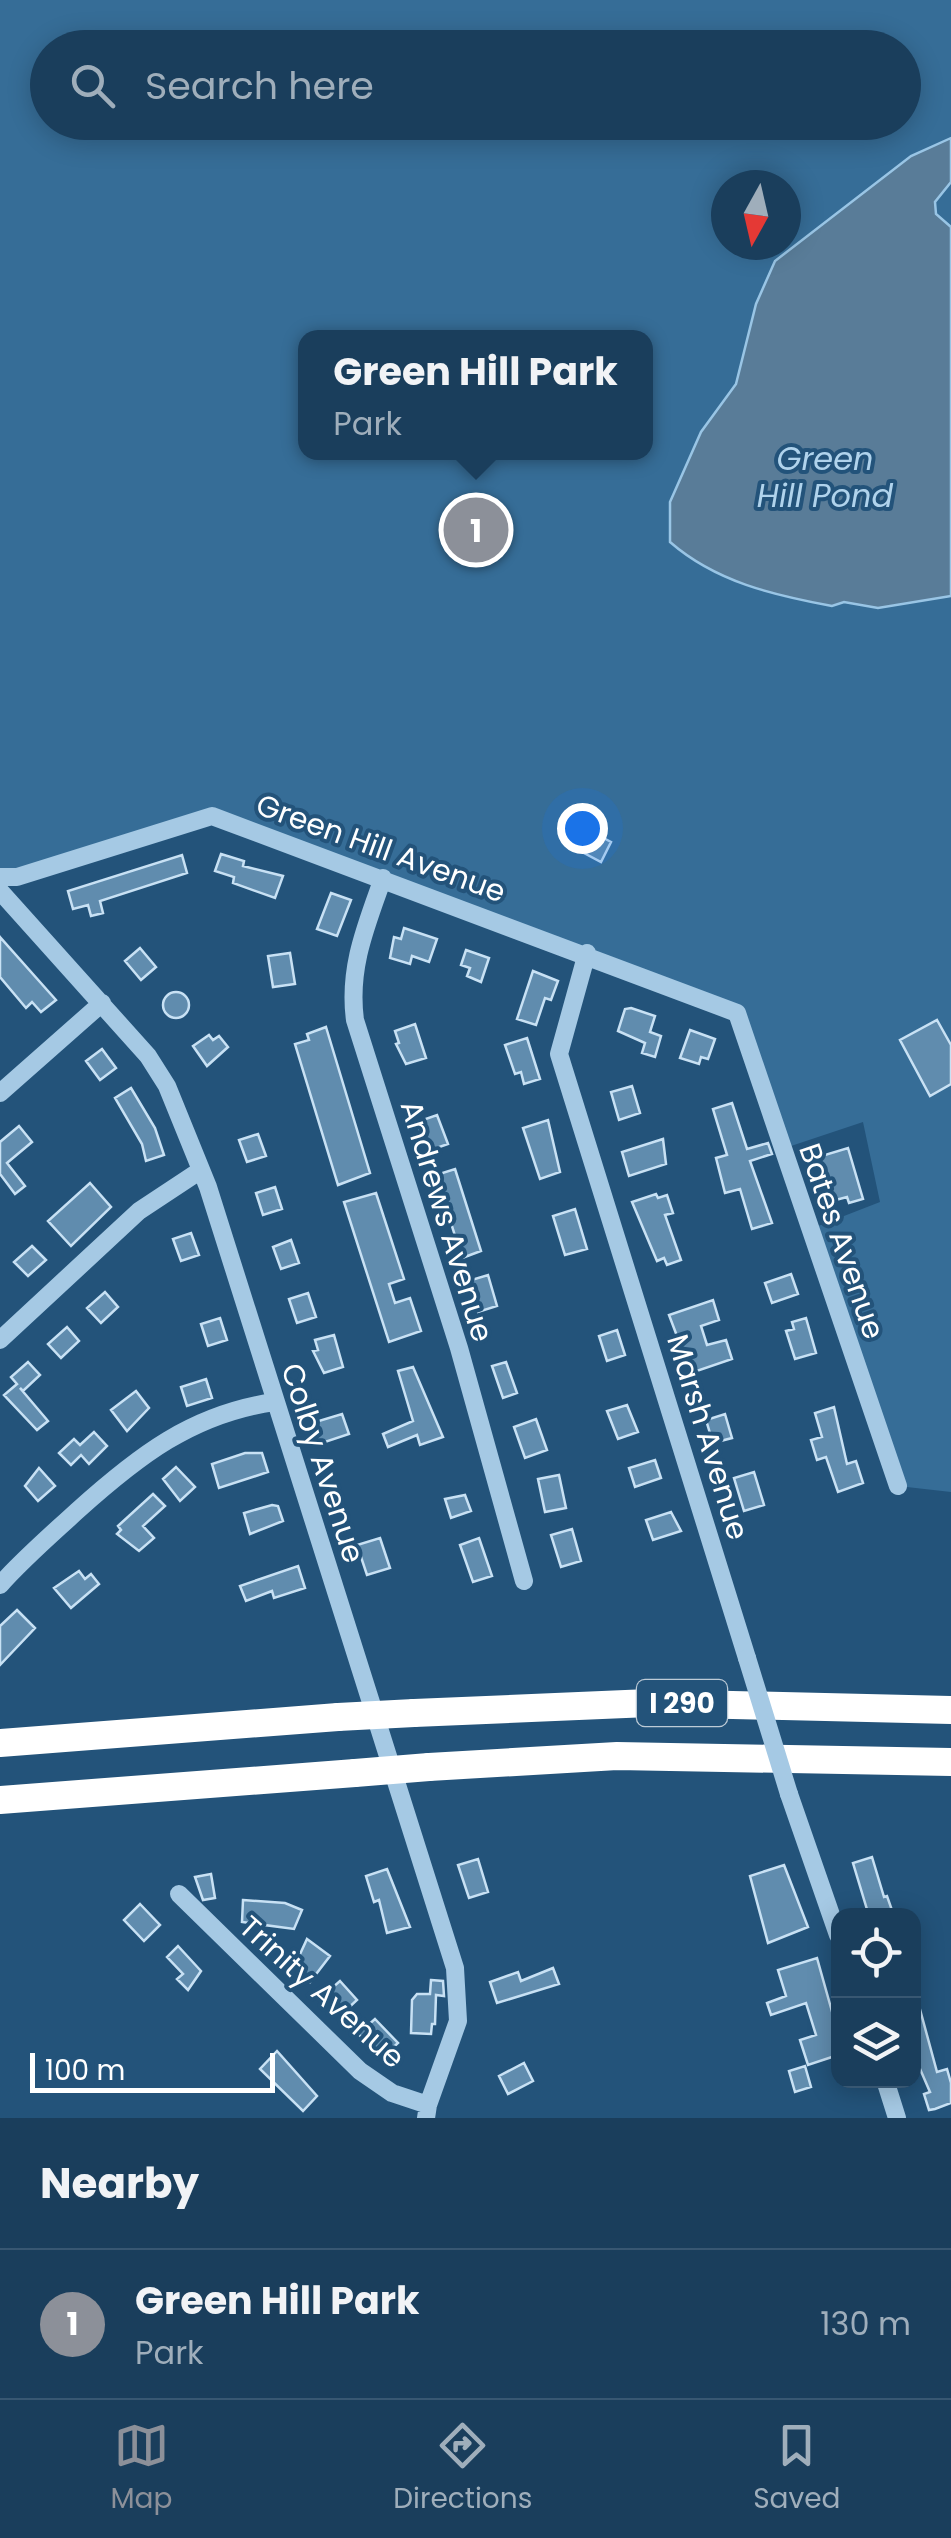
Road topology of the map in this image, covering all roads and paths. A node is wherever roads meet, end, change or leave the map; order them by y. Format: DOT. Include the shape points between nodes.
graph roads {
  1 [pos="0,877"];
  2 [pos="384,878"];
  3 [pos="0,890"];
  4 [pos="587,953"];
  5 [pos="102,1003"];
  6 [pos="737,1013"];
  7 [pos="0,1093"];
  8 [pos="201,1170"];
  9 [pos="0,1340"];
  10 [pos="274,1402"];
  11 [pos="898,1486"];
  12 [pos="524,1581"];
  13 [pos="0,1585"];
  14 [pos="951,1710"];
  15 [pos="0,1744"];
  16 [pos="951,1762"];
  17 [pos="0,1800"];
  18 [pos="179,1894"];
  19 [pos="831,1915"];
  20 [pos="888,2088"];
  21 [pos="427,2112"];
  22 [pos="897,2118"];
  1 -- 2 [label="street, Green Hill Avenue" via="212,816"];
  2 -- 4 [label="street, Green Hill Avenue"];
  2 -- 12 [label="street, Andrews Avenue" via="354,965 355,1020"];
  3 -- 5 [label="street, Colby Avenue"];
  4 -- 6 [label="street, Green Hill Avenue"];
  4 -- 19 [label="street, Marsh Avenue, bridge" via="559,1054"];
  5 -- 7 [label="street"];
  5 -- 8 [label="street, Colby Avenue" via="167,1086"];
  6 -- 11 [label="street, Bates Avenue"];
  8 -- 9 [label="street" via="139,1211"];
  8 -- 10 [label="street, Colby Avenue"];
  10 -- 13 [label="street" via="227,1410 158,1443"];
  10 -- 21 [label="street, Colby Avenue" via="455,1968 458,2022"];
  14 -- 15 [label="highway, I 290, bridge" via="648,1703 414,1712"];
  16 -- 17 [label="highway, I 290, bridge" via="618,1756"];
  18 -- 21 [label="street, Trinity Avenue" via="360,2071"];
  20 -- 22 [label="street"];
}
